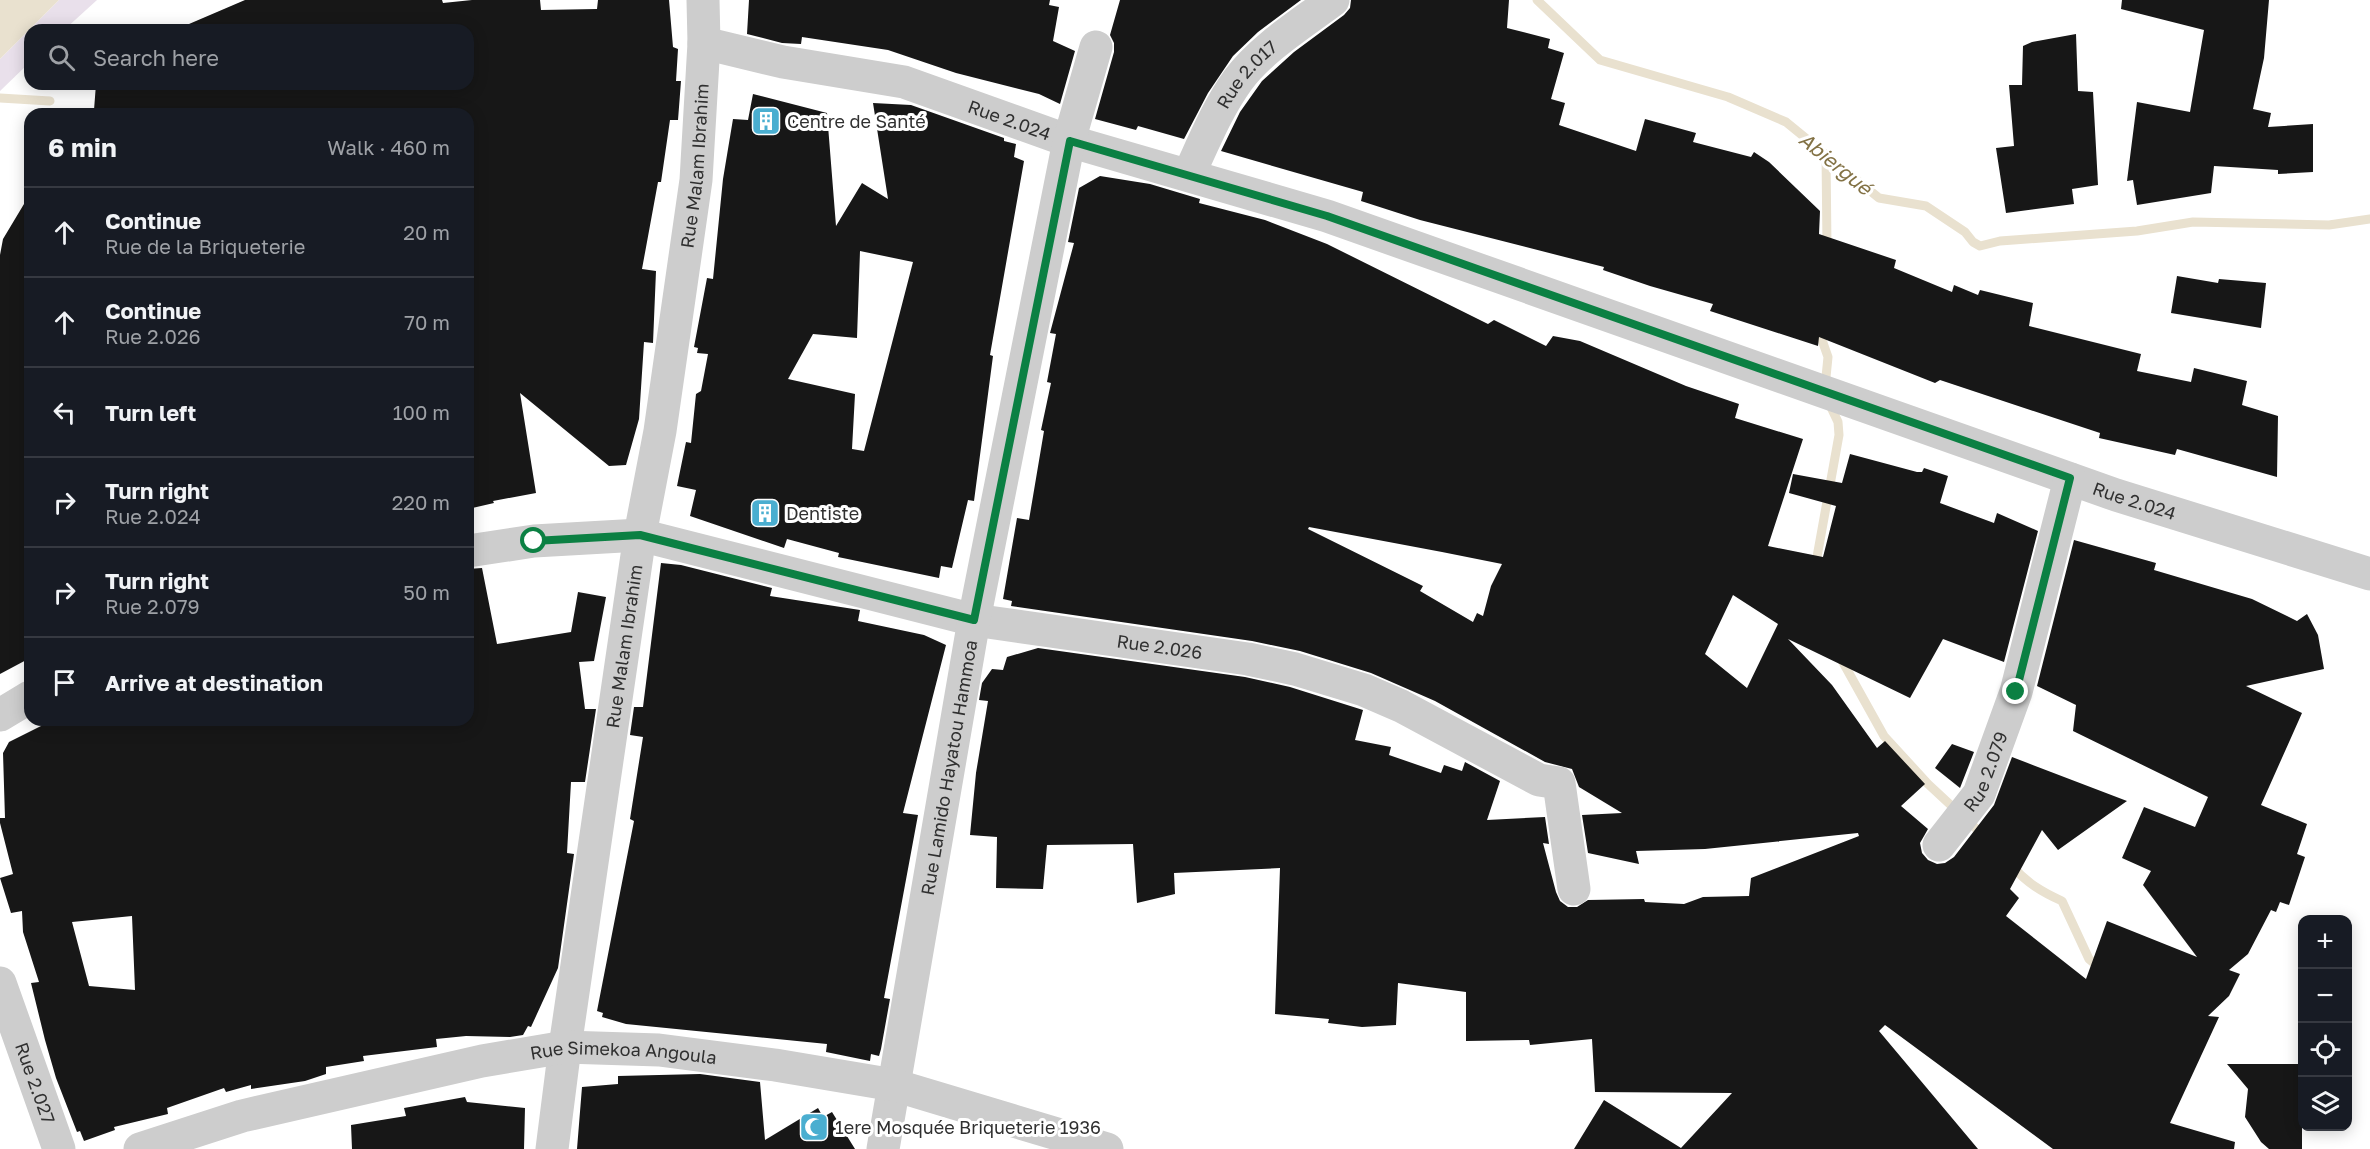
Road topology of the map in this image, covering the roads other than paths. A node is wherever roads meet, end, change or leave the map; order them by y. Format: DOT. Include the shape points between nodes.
graph roads {
  1 [pos="703,0"];
  2 [pos="1333,0"];
  3 [pos="704,44"];
  4 [pos="1096,47"];
  5 [pos="1070,141"];
  6 [pos="1189,174"];
  7 [pos="2070,478"];
  8 [pos="640,535"];
  9 [pos="474,550"];
  10 [pos="2370,574"];
  11 [pos="974,620"];
  12 [pos="24,701"];
  13 [pos="0,715"];
  14 [pos="1939,845"];
  15 [pos="1574,889"];
  16 [pos="0,983"];
  17 [pos="566,1047"];
  18 [pos="894,1085"];
  19 [pos="58,1149"];
  20 [pos="140,1149"];
  21 [pos="552,1149"];
  22 [pos="884,1149"];
  23 [pos="1107,1149"];
  1 -- 3 [label="street, Rue Malam Ibrahim"];
  2 -- 6 [label="street, Rue 2.017" via="1275,44 1239,78"];
  3 -- 5 [label="street, Rue 2.024" via="904,82"];
  3 -- 8 [label="street, Rue Malam Ibrahim" via="696,180 660,431"];
  4 -- 5 [label="street, Rue Lamido Hayatou Hammoa"];
  5 -- 6 [label="street, Rue 2.024"];
  5 -- 11 [label="street, Rue Lamido Hayatou Hammoa"];
  6 -- 7 [label="street, Rue 2.024" via="1327,216"];
  7 -- 10 [label="street, Rue 2.024"];
  7 -- 14 [label="street, Rue 2.079" via="2016,692 1979,794"];
  8 -- 9 [label="street, Rue 2.026" via="534,541"];
  8 -- 11 [label="street, Rue 2.026"];
  8 -- 17 [label="street, Rue Malam Ibrahim"];
  11 -- 15 [label="street, Rue 2.026" via="1248,659 1364,690 1401,706 1539,780 1559,783"];
  11 -- 18 [label="street, Rue Lamido Hayatou Hammoa"];
  12 -- 13 [label="street"];
  16 -- 19 [label="street, Rue 2.027"];
  17 -- 18 [label="street, Rue Simekoa Angoula" via="659,1050"];
  17 -- 20 [label="street, Rue Simekoa Angoula" via="482,1061 242,1116"];
  17 -- 21 [label="street, Rue Malam Ibrahim"];
  18 -- 22 [label="street, Rue Lamido Hayatou Hammoa"];
  18 -- 23 [label="street, Rue Simekoa Angoula"];
}
